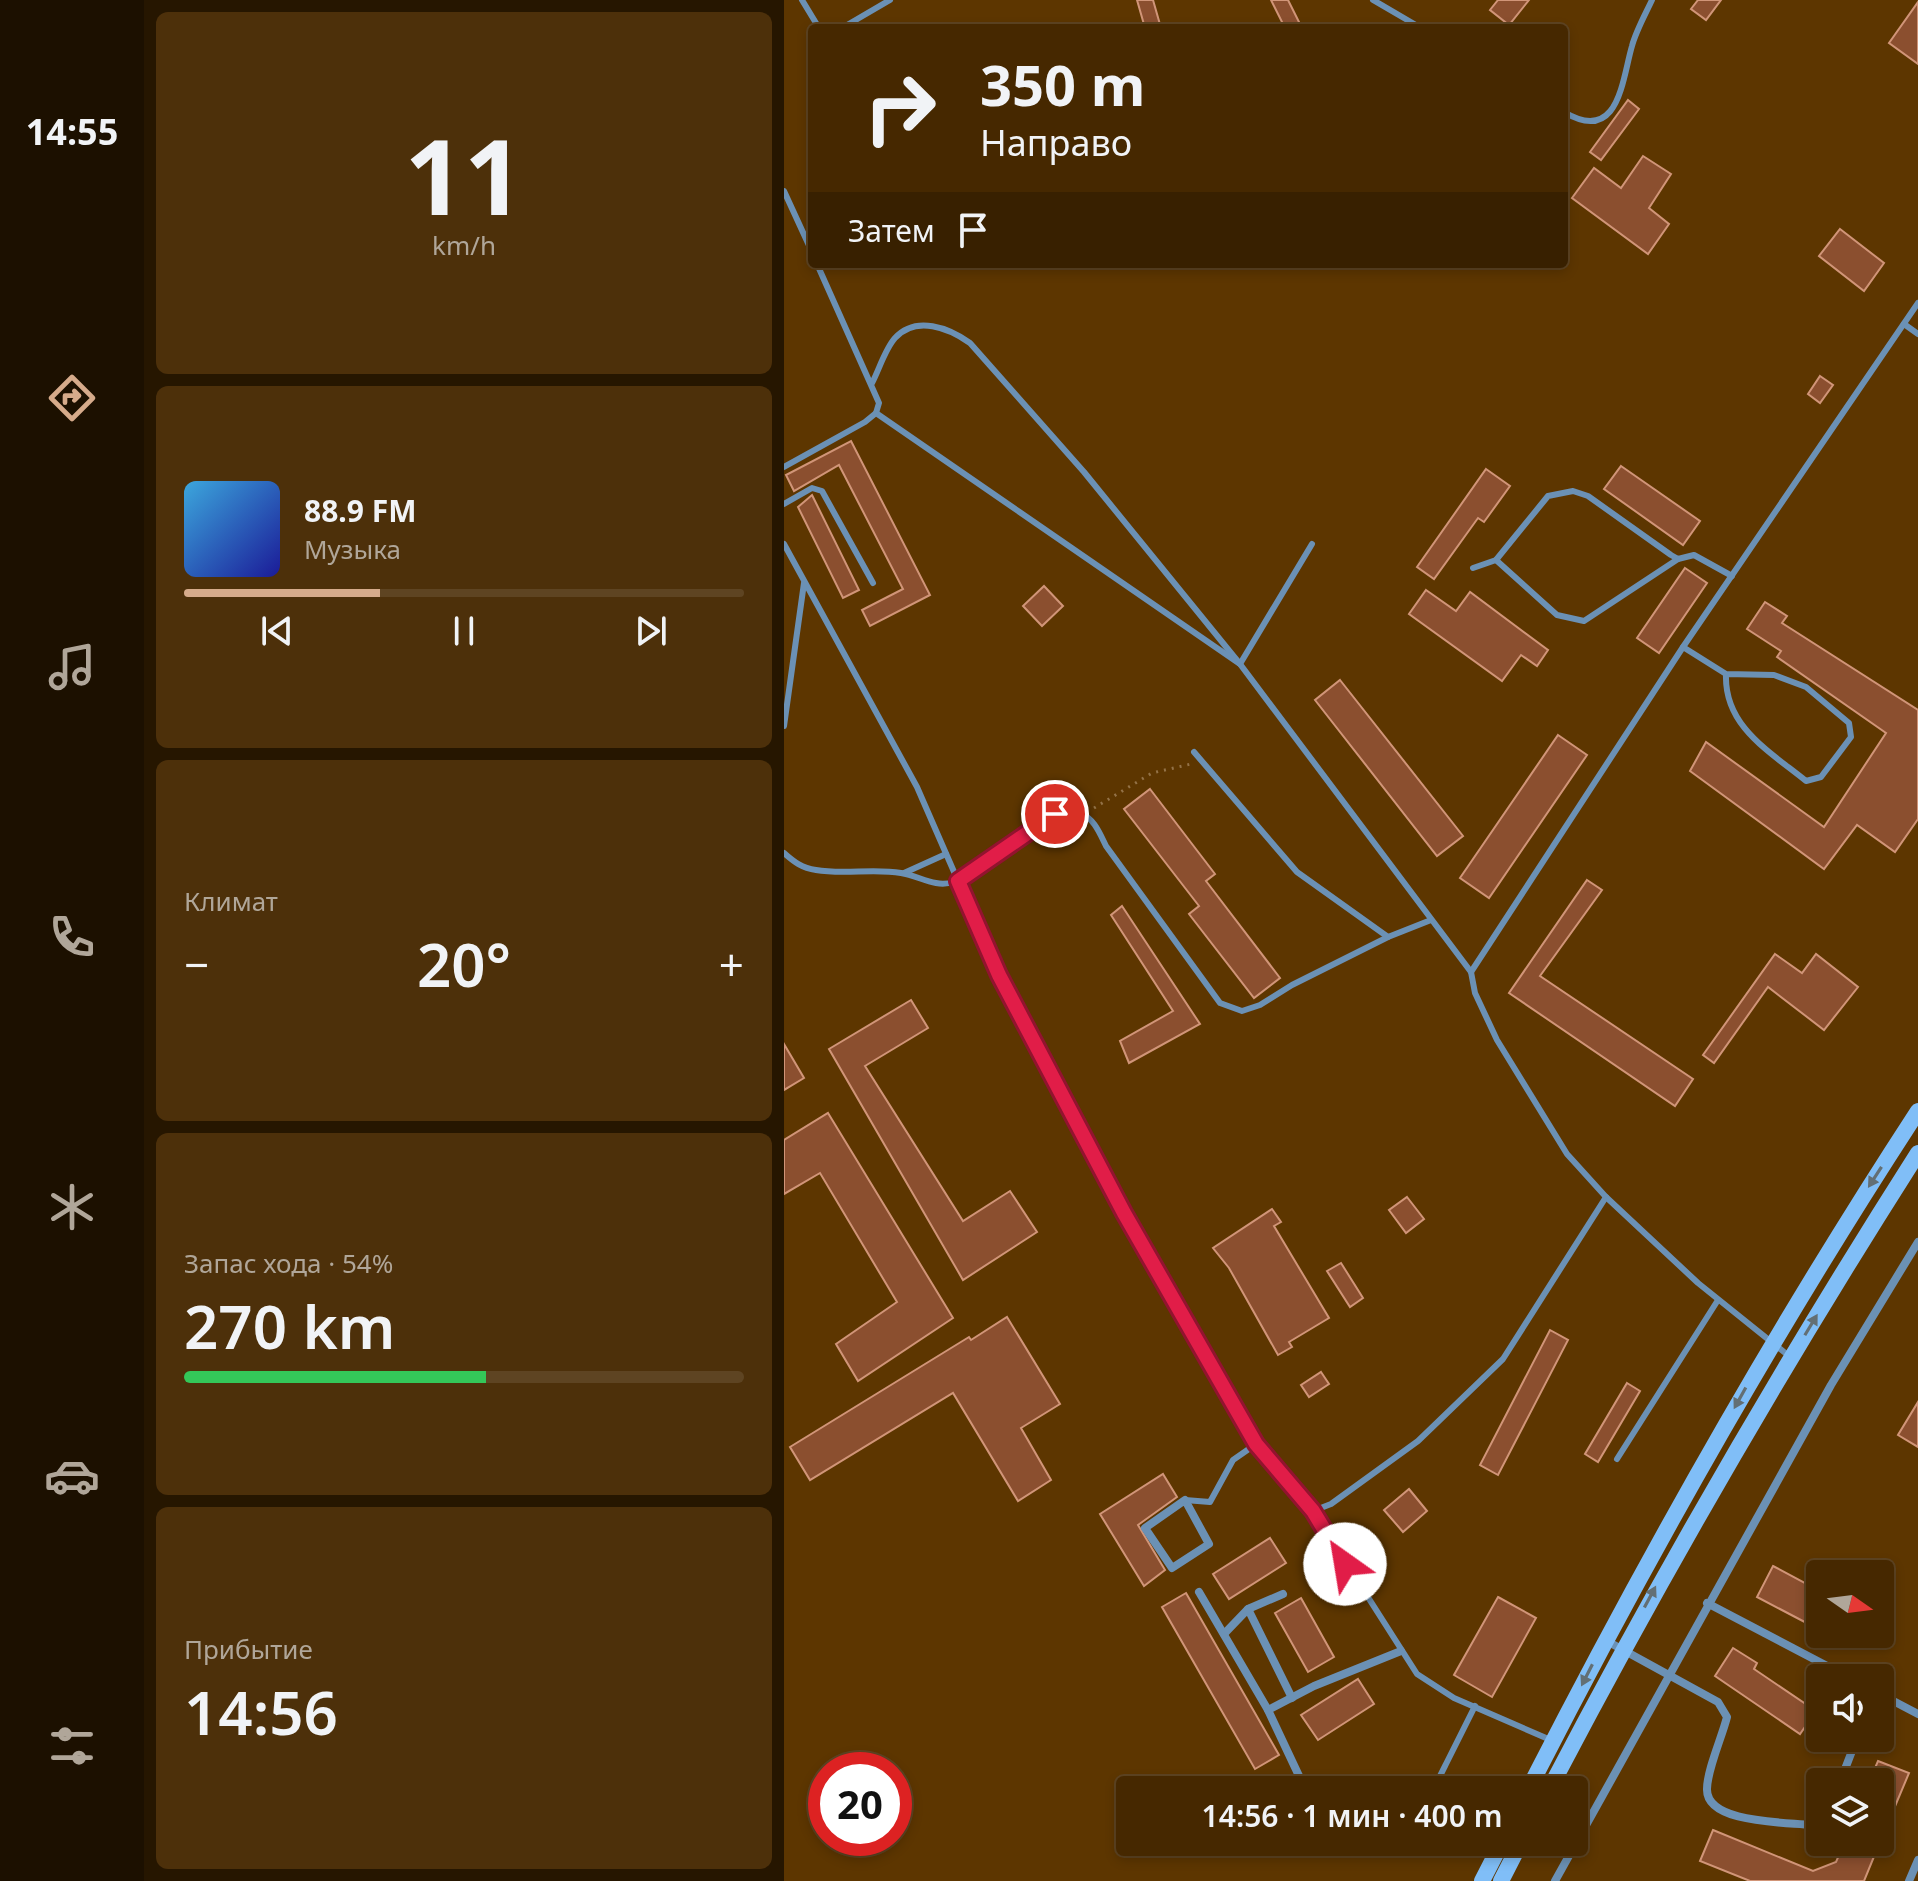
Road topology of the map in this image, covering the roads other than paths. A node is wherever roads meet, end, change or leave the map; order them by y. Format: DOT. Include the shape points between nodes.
graph roads {
  1 [pos="802,0"];
  2 [pos="890,0"];
  3 [pos="1373,0"];
  4 [pos="1652,0"];
  5 [pos="817,24"];
  6 [pos="849,24"];
  7 [pos="1414,24"];
  8 [pos="1568,113"];
  9 [pos="784,191"];
  10 [pos="808,243"];
  11 [pos="819,268"];
  12 [pos="1918,303"];
  13 [pos="1904,324"];
  14 [pos="1918,334"];
  15 [pos="872,383"];
  16 [pos="876,413"];
  17 [pos="784,467"];
  18 [pos="784,504"];
  19 [pos="784,544"];
  20 [pos="1312,544"];
  21 [pos="1678,559"];
  22 [pos="1496,560"];
  23 [pos="1473,568"];
  24 [pos="1732,576"];
  25 [pos="804,580"];
  26 [pos="873,583"];
  27 [pos="1683,647"];
  28 [pos="1240,664"];
  29 [pos="1726,674"];
  30 [pos="784,726"];
  31 [pos="1194,752"];
  32 [pos="784,853"];
  33 [pos="946,854"];
  34 [pos="904,873"];
  35 [pos="958,881"];
  36 [pos="1431,920"];
  37 [pos="1388,937"];
  38 [pos="1471,972"];
  39 [pos="1918,1111"];
  40 [pos="1918,1153"];
  41 [pos="1606,1197"];
  42 [pos="1918,1242"];
  43 [pos="1718,1300"];
  44 [pos="1771,1344"];
  45 [pos="1792,1358"];
  46 [pos="1256,1444"];
  47 [pos="1617,1459"];
  48 [pos="1185,1500"];
  49 [pos="1313,1511"];
  50 [pos="1199,1592"];
  51 [pos="1283,1594"];
  52 [pos="1707,1603"];
  53 [pos="1248,1609"];
  54 [pos="1224,1634"];
  55 [pos="1605,1640"];
  56 [pos="1622,1649"];
  57 [pos="1401,1651"];
  58 [pos="1823,1664"];
  59 [pos="1669,1674"];
  60 [pos="1292,1698"];
  61 [pos="1894,1701"];
  62 [pos="1475,1706"];
  63 [pos="1268,1710"];
  64 [pos="1918,1714"];
  65 [pos="1553,1741"];
  66 [pos="1299,1776"];
  67 [pos="1440,1776"];
  68 [pos="1535,1776"];
  69 [pos="1556,1776"];
  70 [pos="1806,1824"];
  71 [pos="1495,1856"];
  72 [pos="1514,1856"];
  73 [pos="1918,1860"];
  74 [pos="1482,1881"];
  75 [pos="1501,1881"];
  76 [pos="1555,1881"];
  77 [pos="1909,1881"];
  1 -- 5 [label="lane"];
  2 -- 6 [label="lane"];
  3 -- 7 [label="lane"];
  4 -- 8 [label="lane" via="1632,46 1615,108 1602,118 1587,120"];
  9 -- 10 [label="lane"];
  11 -- 15 [label="lane"];
  12 -- 13 [label="lane"];
  13 -- 14 [label="lane"];
  13 -- 24 [label="lane"];
  15 -- 16 [label="lane" via="879,403"];
  15 -- 28 [label="lane" via="895,338 913,327 953,331 970,343 1084,472"];
  16 -- 17 [label="lane"];
  16 -- 28 [label="lane"];
  18 -- 26 [label="lane" via="812,488 822,491"];
  19 -- 25 [label="lane"];
  20 -- 28 [label="lane"];
  21 -- 22 [label="lane" via="1584,621 1557,615"];
  21 -- 22 [label="lane" via="1573,491 1548,496"];
  21 -- 24 [label="lane" via="1694,555"];
  22 -- 23 [label="lane"];
  24 -- 27 [label="lane"];
  25 -- 30 [label="lane"];
  25 -- 33 [label="lane" via="917,787"];
  27 -- 29 [label="lane"];
  27 -- 38 [label="lane"];
  28 -- 36 [label="lane"];
  29 -- 29 [label="lane" via="1774,675 1806,687 1849,723 1851,737 1821,777 1806,781 1744,731 1726,696"];
  31 -- 37 [label="lane" via="1297,872"];
  32 -- 34 [label="lane" via="797,865 816,870"];
  33 -- 34 [label="lane"];
  33 -- 35 [label="lane"];
  34 -- 35 [label="lane" via="937,884"];
  35 -- 37 [label="lane" via="1055,814 1079,813 1094,823 1220,1003 1242,1011"];
  35 -- 46 [label="lane" via="999,975 1078,1129"];
  36 -- 37 [label="lane"];
  36 -- 38 [label="lane"];
  38 -- 41 [label="lane" via="1497,1040 1567,1154"];
  39 -- 44 [label="main road, one-way"];
  45 -- 40 [label="main road, one-way"];
  41 -- 43 [label="lane"];
  41 -- 49 [label="lane" via="1503,1359 1418,1441 1331,1504"];
  42 -- 52 [label="street"];
  43 -- 44 [label="lane"];
  43 -- 47 [label="lane"];
  44 -- 45 [label="lane"];
  44 -- 55 [label="main road, one-way"];
  56 -- 45 [label="main road, one-way"];
  46 -- 48 [label="lane" via="1233,1460 1210,1502"];
  46 -- 49 [label="lane"];
  48 -- 48 [label="street" via="1145,1528 1172,1568 1209,1544"];
  49 -- 57 [label="lane"];
  50 -- 54 [label="street"];
  51 -- 53 [label="street"];
  52 -- 58 [label="street"];
  52 -- 59 [label="street"];
  53 -- 54 [label="street"];
  53 -- 60 [label="street"];
  54 -- 63 [label="street"];
  55 -- 56 [label="street"];
  55 -- 65 [label="main road, one-way"];
  56 -- 59 [label="street"];
  56 -- 69 [label="main road"];
  57 -- 60 [label="street"];
  57 -- 62 [label="lane" via="1430,1686"];
  59 -- 70 [label="street" via="1718,1702 1727,1717 1707,1790 1711,1803 1731,1817"];
  59 -- 76 [label="street"];
  60 -- 63 [label="street"];
  61 -- 64 [label="street"];
  62 -- 65 [label="lane"];
  62 -- 67 [label="lane"];
  63 -- 66 [label="street"];
  65 -- 68 [label="main road"];
  71 -- 74 [label="main road"];
  72 -- 75 [label="main road"];
  73 -- 77 [label="street"];
}
